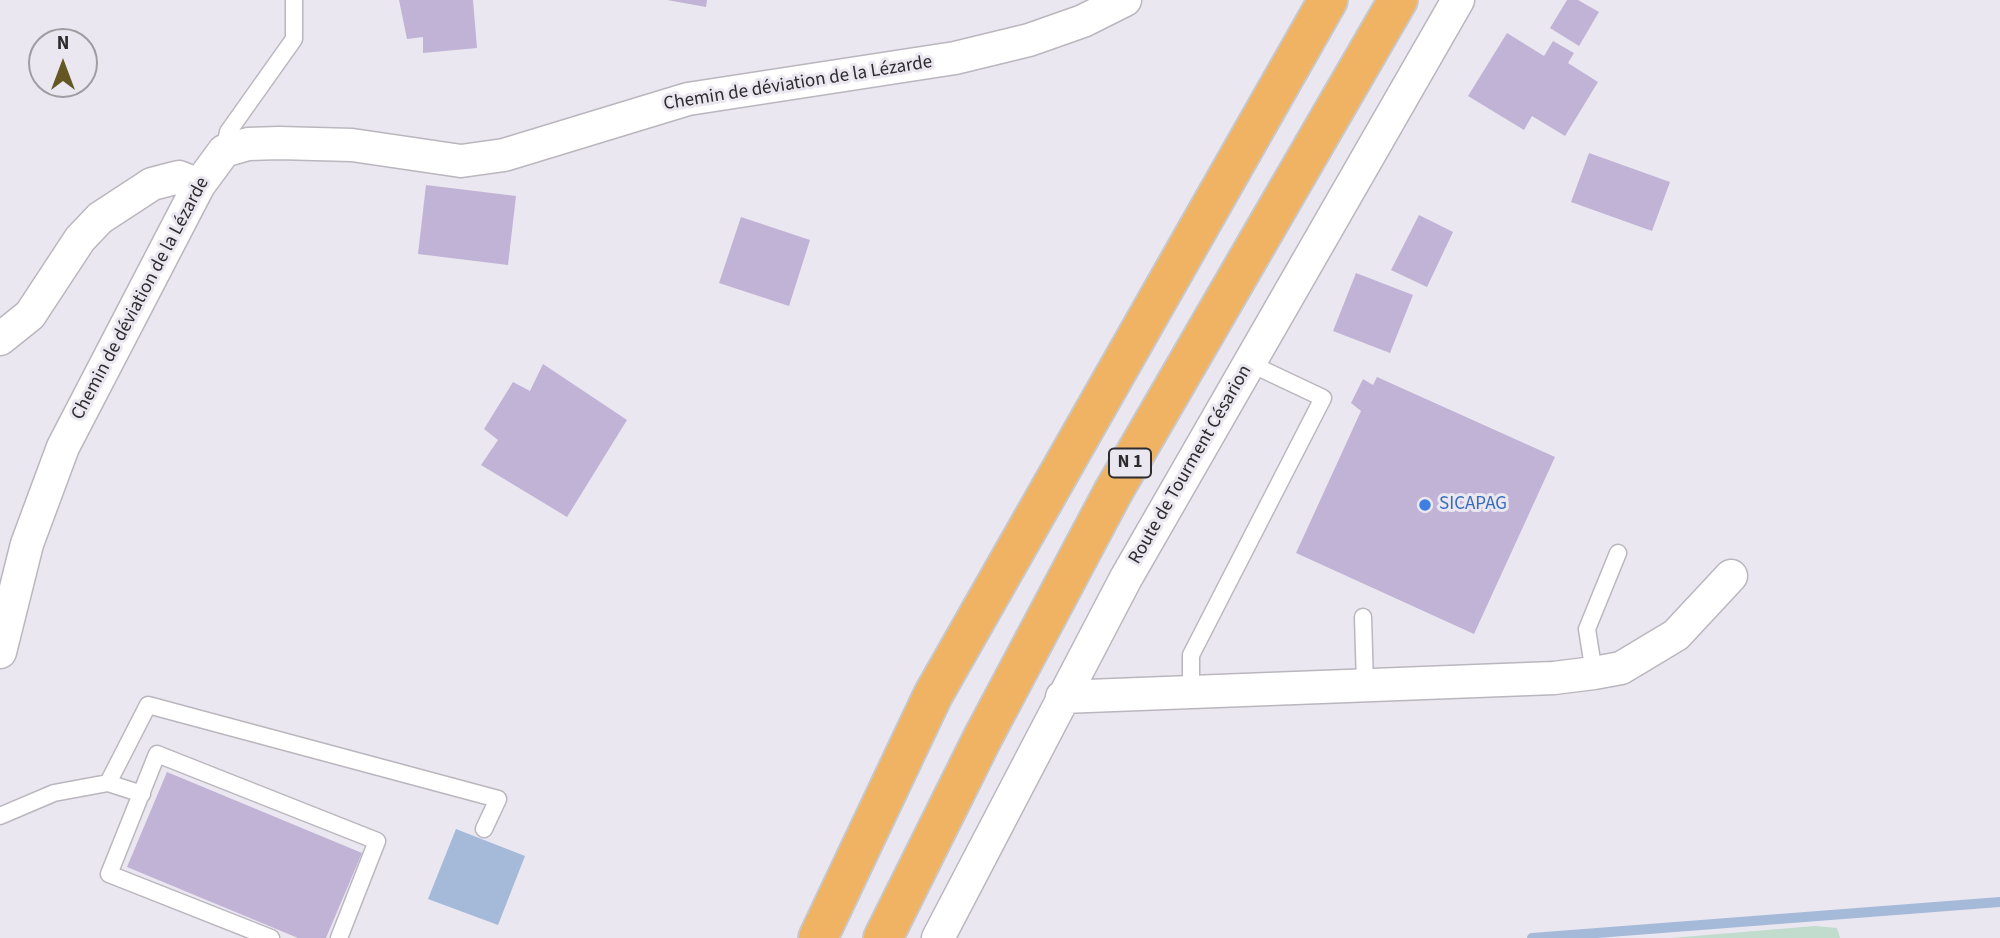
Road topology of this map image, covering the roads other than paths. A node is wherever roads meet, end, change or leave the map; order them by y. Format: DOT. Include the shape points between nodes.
graph roads {
  1 [pos="295,0"];
  2 [pos="1125,0"];
  3 [pos="1328,0"];
  4 [pos="1398,0"];
  5 [pos="1458,0"];
  6 [pos="224,151"];
  7 [pos="199,185"];
  8 [pos="0,339"];
  9 [pos="1250,363"];
  10 [pos="1618,553"];
  11 [pos="1731,576"];
  12 [pos="1363,617"];
  13 [pos="0,652"];
  14 [pos="1594,673"];
  15 [pos="1365,684"];
  16 [pos="1191,692"];
  17 [pos="1062,697"];
  18 [pos="108,783"];
  19 [pos="142,794"];
  20 [pos="0,816"];
  21 [pos="484,829"];
  22 [pos="271,938"];
  23 [pos="339,938"];
  24 [pos="818,938"];
  25 [pos="883,938"];
  26 [pos="938,938"];
  1 -- 6 [label="lane" via="294,39 228,132"];
  2 -- 6 [label="street, Chemin de déviation de la Lézarde" via="1083,20 1004,46 955,58 688,99 505,155 461,161 352,145 279,143"];
  3 -- 24 [label="highway" via="933,695"];
  4 -- 25 [label="highway, N 1" via="1113,492"];
  5 -- 9 [label="street, Route de Tourment Césarion"];
  6 -- 7 [label="street, Chemin de déviation de la Lézarde"];
  7 -- 8 [label="street" via="179,177 152,184 100,218 80,239 30,315"];
  7 -- 13 [label="street, Chemin de déviation de la Lézarde" via="63,447 27,544"];
  9 -- 16 [label="lane" via="1323,398 1191,655"];
  9 -- 17 [label="street, Route de Tourment Césarion"];
  10 -- 14 [label="lane" via="1587,629"];
  11 -- 14 [label="street" via="1676,635 1621,668"];
  12 -- 15 [label="lane"];
  14 -- 15 [label="street"];
  15 -- 16 [label="street"];
  16 -- 17 [label="street"];
  17 -- 26 [label="street, Route de Tourment Césarion"];
  18 -- 19 [label="lane"];
  18 -- 20 [label="lane" via="54,793"];
  18 -- 21 [label="lane" via="148,705 498,799"];
  19 -- 22 [label="lane" via="110,874"];
  19 -- 23 [label="lane" via="157,754 377,841"];
}
